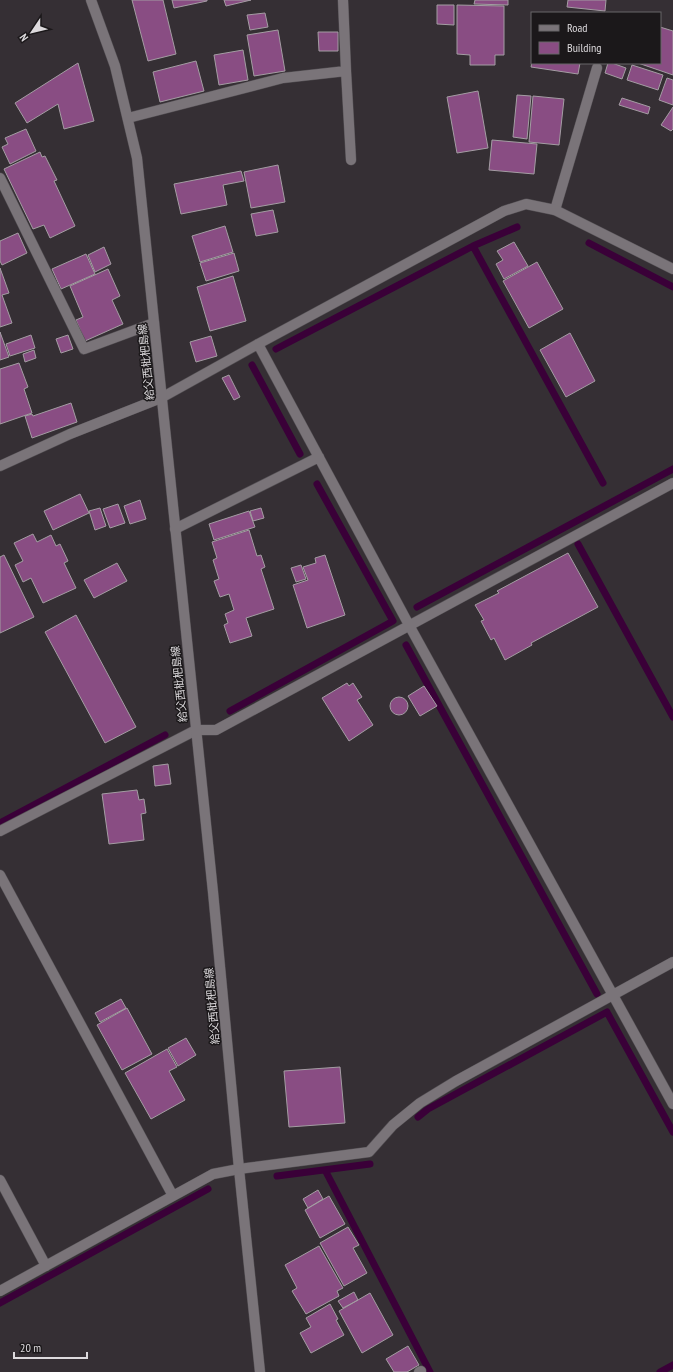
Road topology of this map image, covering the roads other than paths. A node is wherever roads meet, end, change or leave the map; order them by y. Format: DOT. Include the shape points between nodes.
graph roads {
  1 [pos="91,0"];
  2 [pos="343,0"];
  3 [pos="597,68"];
  4 [pos="346,71"];
  5 [pos="128,118"];
  6 [pos="351,160"];
  7 [pos="0,178"];
  8 [pos="555,210"];
  9 [pos="673,269"];
  10 [pos="154,323"];
  11 [pos="258,344"];
  12 [pos="161,398"];
  13 [pos="318,457"];
  14 [pos="0,466"];
  15 [pos="673,483"];
  16 [pos="175,529"];
  17 [pos="409,625"];
  18 [pos="196,730"];
  19 [pos="0,831"];
  20 [pos="0,875"];
  21 [pos="673,962"];
  22 [pos="613,995"];
  23 [pos="673,1104"];
  24 [pos="239,1169"];
  25 [pos="0,1180"];
  26 [pos="173,1196"];
  27 [pos="46,1266"];
  28 [pos="0,1291"];
  29 [pos="260,1372"];
  1 -- 5 [label="street, 給父西枇杷島線" via="115,66"];
  2 -- 4 [label="street"];
  3 -- 8 [label="street"];
  4 -- 5 [label="street" via="283,78"];
  4 -- 6 [label="street"];
  5 -- 10 [label="street, 給父西枇杷島線" via="137,158"];
  7 -- 10 [label="street" via="84,350"];
  8 -- 9 [label="street"];
  8 -- 11 [label="street" via="526,204 504,211"];
  10 -- 12 [label="street, 給父西枇杷島線"];
  11 -- 12 [label="street"];
  11 -- 13 [label="street"];
  12 -- 14 [label="street" via="70,434"];
  12 -- 16 [label="street, 給父西枇杷島線"];
  13 -- 16 [label="street"];
  13 -- 17 [label="street"];
  15 -- 17 [label="street"];
  16 -- 18 [label="street, 給父西枇杷島線"];
  17 -- 18 [label="street" via="216,730"];
  17 -- 22 [label="street"];
  18 -- 19 [label="street"];
  18 -- 24 [label="street, 給父西枇杷島線"];
  20 -- 26 [label="street"];
  21 -- 22 [label="street"];
  22 -- 23 [label="street"];
  22 -- 24 [label="street" via="420,1103 393,1125 368,1152"];
  24 -- 26 [label="street" via="213,1174"];
  24 -- 29 [label="street, 給父西枇杷島線"];
  25 -- 27 [label="street"];
  26 -- 27 [label="street"];
  27 -- 28 [label="street"];
}
